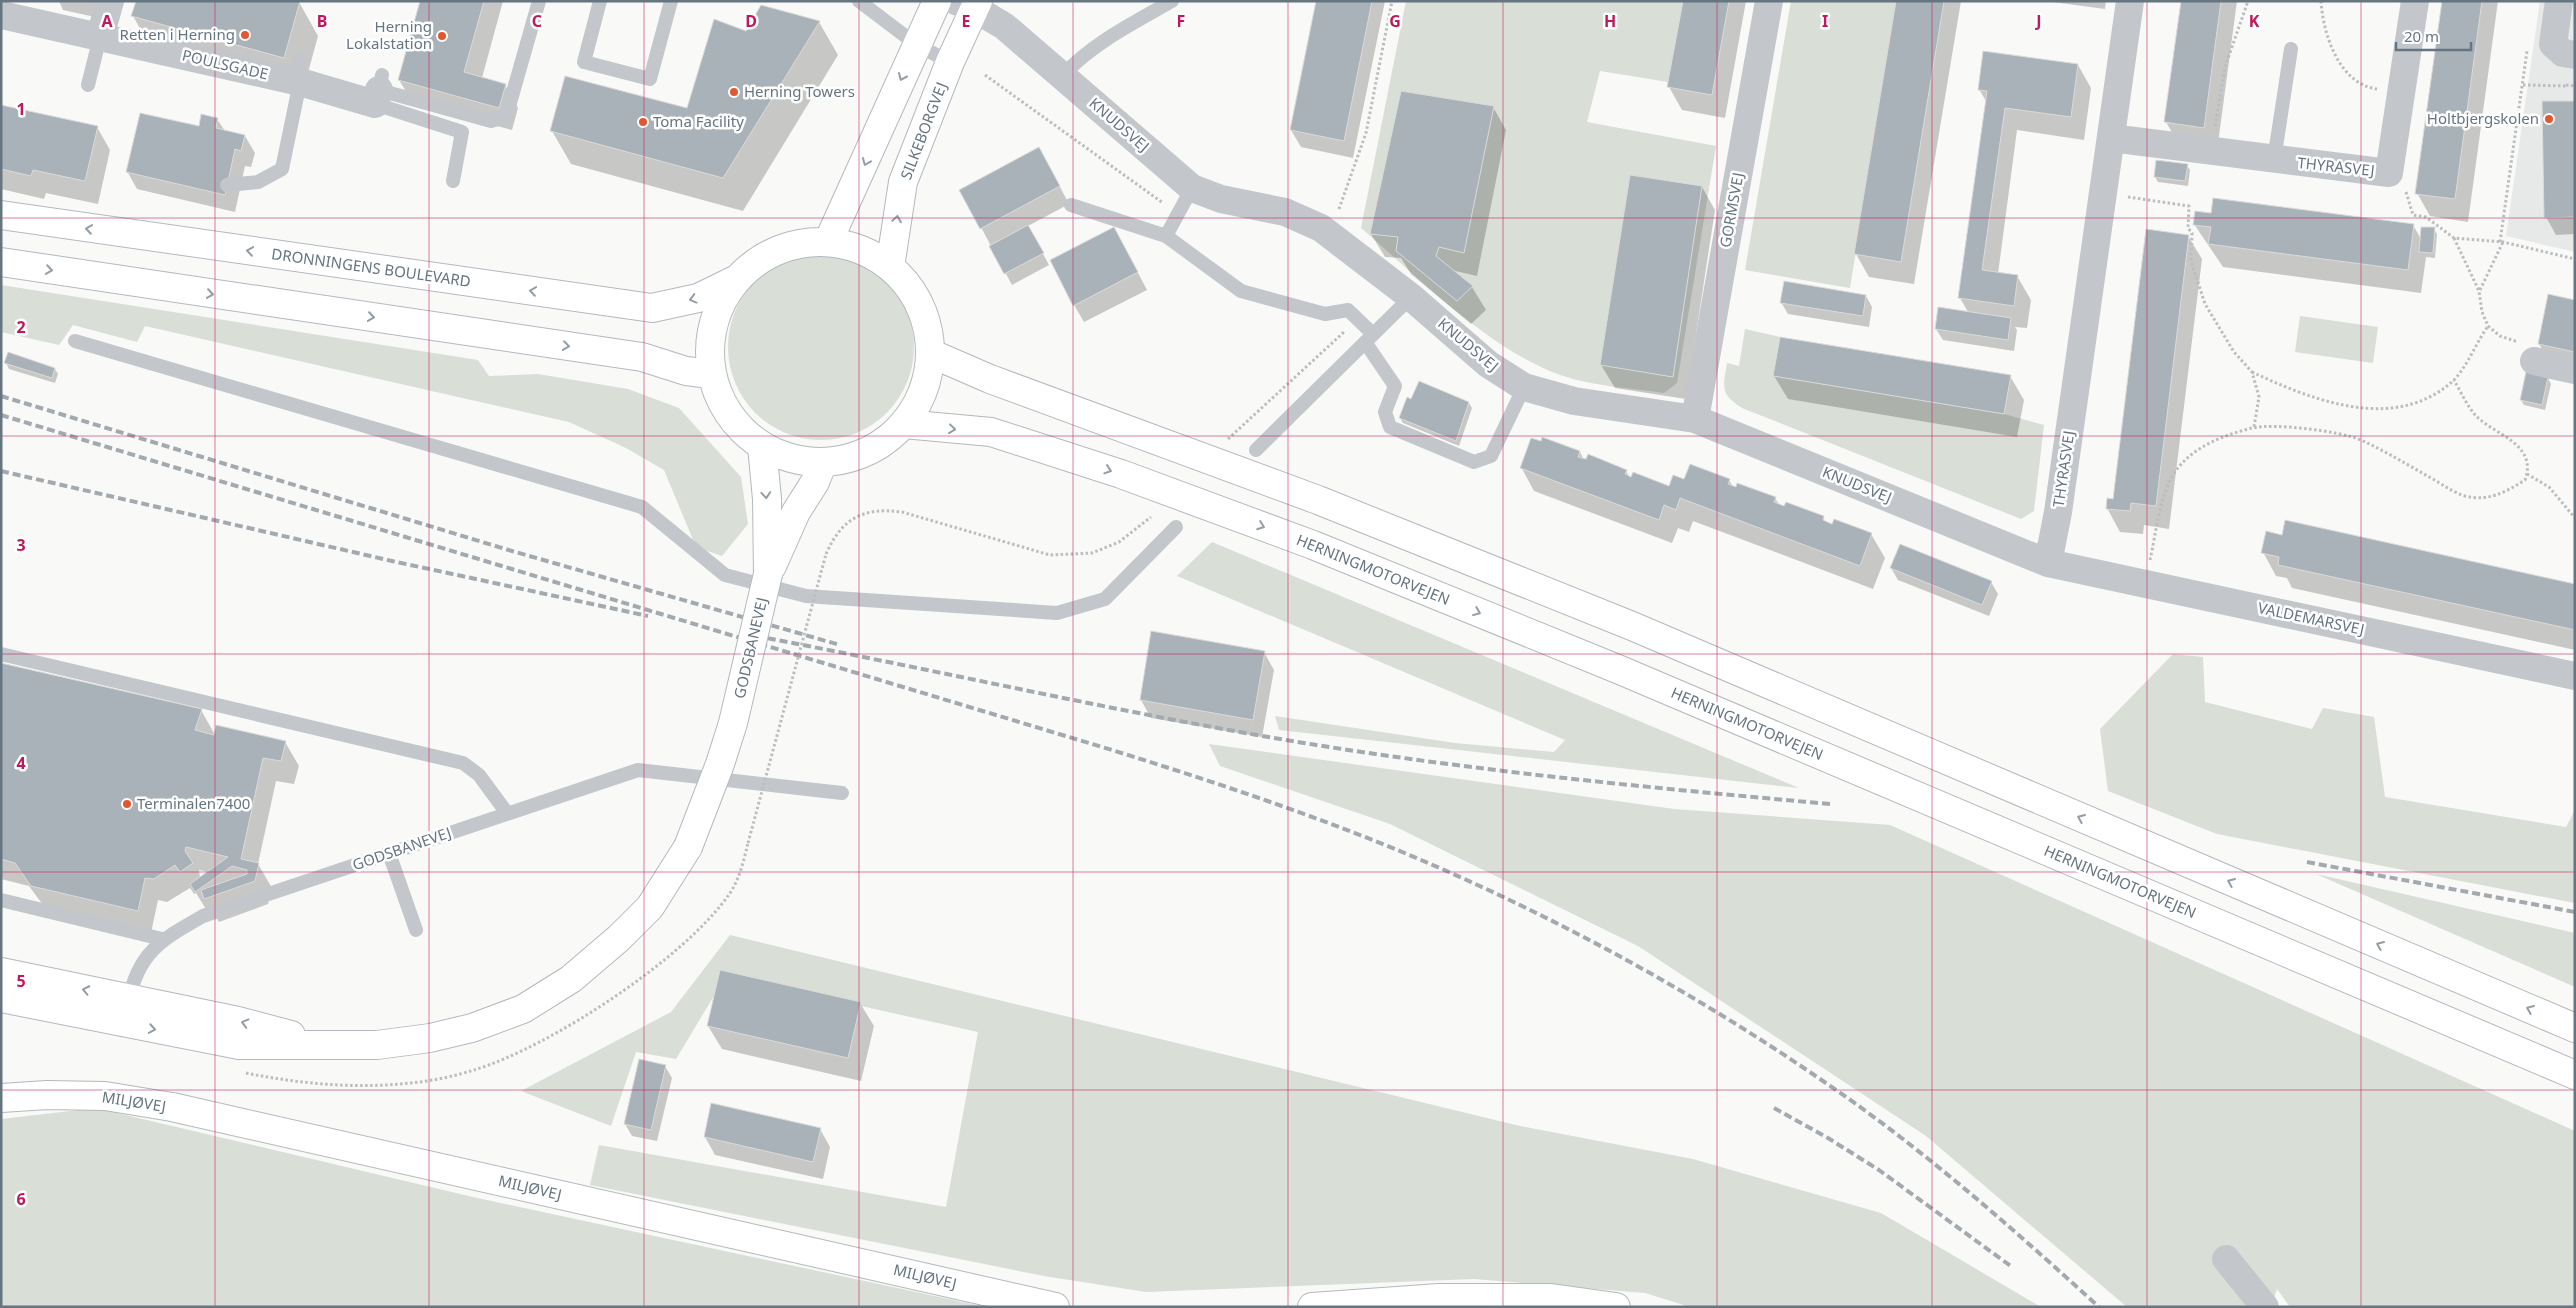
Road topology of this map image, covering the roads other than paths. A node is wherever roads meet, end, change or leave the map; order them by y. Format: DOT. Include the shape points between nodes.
graph roads {
  1 [pos="110,1"];
  2 [pos="539,1"];
  3 [pos="600,1"];
  4 [pos="671,1"];
  5 [pos="859,1"];
  6 [pos="937,1"];
  7 [pos="1172,1"];
  8 [pos="1768,1"];
  9 [pos="2130,1"];
  10 [pos="2415,1"];
  11 [pos="2560,1"];
  12 [pos="970,4"];
  13 [pos="1,15"];
  14 [pos="100,37"];
  15 [pos="916,45"];
  16 [pos="2291,50"];
  17 [pos="2575,55"];
  18 [pos="950,62"];
  19 [pos="299,74"];
  20 [pos="1063,75"];
  21 [pos="88,85"];
  22 [pos="379,89"];
  23 [pos="2111,138"];
  24 [pos="2274,160"];
  25 [pos="453,181"];
  26 [pos="227,185"];
  27 [pos="1192,188"];
  28 [pos="1071,205"];
  29 [pos="1,215"];
  30 [pos="1166,236"];
  31 [pos="828,242"];
  32 [pos="1,262"];
  33 [pos="890,267"];
  34 [pos="737,279"];
  35 [pos="1411,297"];
  36 [pos="1369,338"];
  37 [pos="75,340"];
  38 [pos="930,353"];
  39 [pos="2534,361"];
  40 [pos="2575,370"];
  41 [pos="711,374"];
  42 [pos="1524,387"];
  43 [pos="1695,419"];
  44 [pos="904,424"];
  45 [pos="762,446"];
  46 [pos="1256,450"];
  47 [pos="823,462"];
  48 [pos="1176,527"];
  49 [pos="2048,562"];
  50 [pos="768,574"];
  51 [pos="1,654"];
  52 [pos="2575,676"];
  53 [pos="842,792"];
  54 [pos="506,813"];
  55 [pos="389,853"];
  56 [pos="1,900"];
  57 [pos="416,930"];
  58 [pos="162,939"];
  59 [pos="1,972"];
  60 [pos="1,998"];
  61 [pos="127,1011"];
  62 [pos="2575,1028"];
  63 [pos="2575,1075"];
  64 [pos="1,1098"];
  65 [pos="2226,1259"];
  66 [pos="1055,1307"];
  67 [pos="1312,1307"];
  68 [pos="1616,1307"];
  69 [pos="2265,1307"];
  1 -- 14 [label="street"];
  2 -- 22 [label="lane" via="506,117 491,121"];
  3 -- 4 [label="lane" via="584,62 650,79"];
  5 -- 15 [label="lane"];
  6 -- 15 [label="main road"];
  7 -- 20 [label="lane" via="1078,59"];
  8 -- 43 [label="street, GORMSVEJ"];
  9 -- 23 [label="street, THYRASVEJ"];
  10 -- 24 [label="street, THYRASVEJ" via="2389,173"];
  11 -- 17 [label="street" via="2554,44 2563,53"];
  12 -- 18 [label="main road, SILKEBORGVEJ"];
  12 -- 20 [label="street, KNUDSVEJ" via="1004,26"];
  13 -- 14 [label="street, POULSGADE"];
  14 -- 19 [label="street, POULSGADE"];
  14 -- 21 [label="lane"];
  15 -- 18 [label="lane"];
  15 -- 31 [label="main road, one-way"];
  16 -- 24 [label="lane"];
  33 -- 18 [label="main road, SILKEBORGVEJ, one-way" via="903,182"];
  19 -- 22 [label="street, POULSGADE"];
  19 -- 26 [label="lane" via="282,169 258,182"];
  20 -- 27 [label="street, KNUDSVEJ"];
  22 -- 25 [label="lane" via="462,132"];
  23 -- 24 [label="street, THYRASVEJ"];
  23 -- 49 [label="street, THYRASVEJ" via="2058,512"];
  27 -- 30 [label="lane"];
  27 -- 35 [label="street, KNUDSVEJ" via="1221,199 1285,212 1321,228"];
  28 -- 30 [label="lane"];
  34 -- 29 [label="main road, DRONNINGENS BOULEVARD, one-way" via="698,298 652,308"];
  30 -- 36 [label="lane" via="1241,291 1325,314 1348,310 1358,319"];
  31 -- 33 [label="main road" via="857,249"];
  31 -- 34 [label="main road" via="811,242 778,250 749,267"];
  32 -- 41 [label="main road, one-way" via="642,357 686,371"];
  33 -- 38 [label="main road" via="915,296 928,333"];
  34 -- 41 [label="main road" via="716,315 710,340"];
  35 -- 36 [label="lane"];
  35 -- 42 [label="street, KNUDSVEJ" via="1488,364"];
  36 -- 42 [label="lane" via="1396,386 1385,412 1390,427 1474,462 1491,456"];
  36 -- 46 [label="lane"];
  37 -- 48 [label="lane" via="642,507 725,575 806,596 1057,613 1105,599"];
  38 -- 44 [label="main road" via="927,378 918,402"];
  62 -- 38 [label="main road, one-way" via="1632,626 1318,500 990,379"];
  39 -- 40 [label="street"];
  41 -- 45 [label="main road" via="721,402 739,427"];
  42 -- 43 [label="street, KNUDSVEJ" via="1574,401"];
  43 -- 49 [label="street, KNUDSVEJ"];
  44 -- 47 [label="main road" via="868,452"];
  44 -- 63 [label="main road, HERNINGMOTORVEJEN, one-way" via="991,432 1121,474 1313,545 1620,670"];
  45 -- 47 [label="main road" via="792,459"];
  45 -- 50 [label="main road, GODSBANEVEJ, one-way" via="767,499"];
  47 -- 50 [label="main road, GODSBANEVEJ"];
  49 -- 52 [label="street, VALDEMARSVEJ"];
  50 -- 61 [label="main road, GODSBANEVEJ, bridge" via="733,723 688,847 650,907 572,979 523,1009 472,1028 377,1045 326,1045 238,1021"];
  51 -- 54 [label="lane" via="463,763 479,775"];
  53 -- 54 [label="lane, GODSBANEVEJ" via="638,770"];
  54 -- 55 [label="lane, GODSBANEVEJ"];
  55 -- 57 [label="lane"];
  55 -- 58 [label="lane, GODSBANEVEJ" via="203,916"];
  56 -- 58 [label="lane"];
  58 -- 61 [label="lane, GODSBANEVEJ" via="140,965"];
  61 -- 59 [label="main road, GODSBANEVEJ, one-way"];
  60 -- 61 [label="main road, GODSBANEVEJ"];
  64 -- 66 [label="main road, MILJØVEJ" via="105,1096 172,1107"];
  65 -- 69 [label="street"];
  67 -- 68 [label="main road" via="1439,1298 1551,1298"];
}
